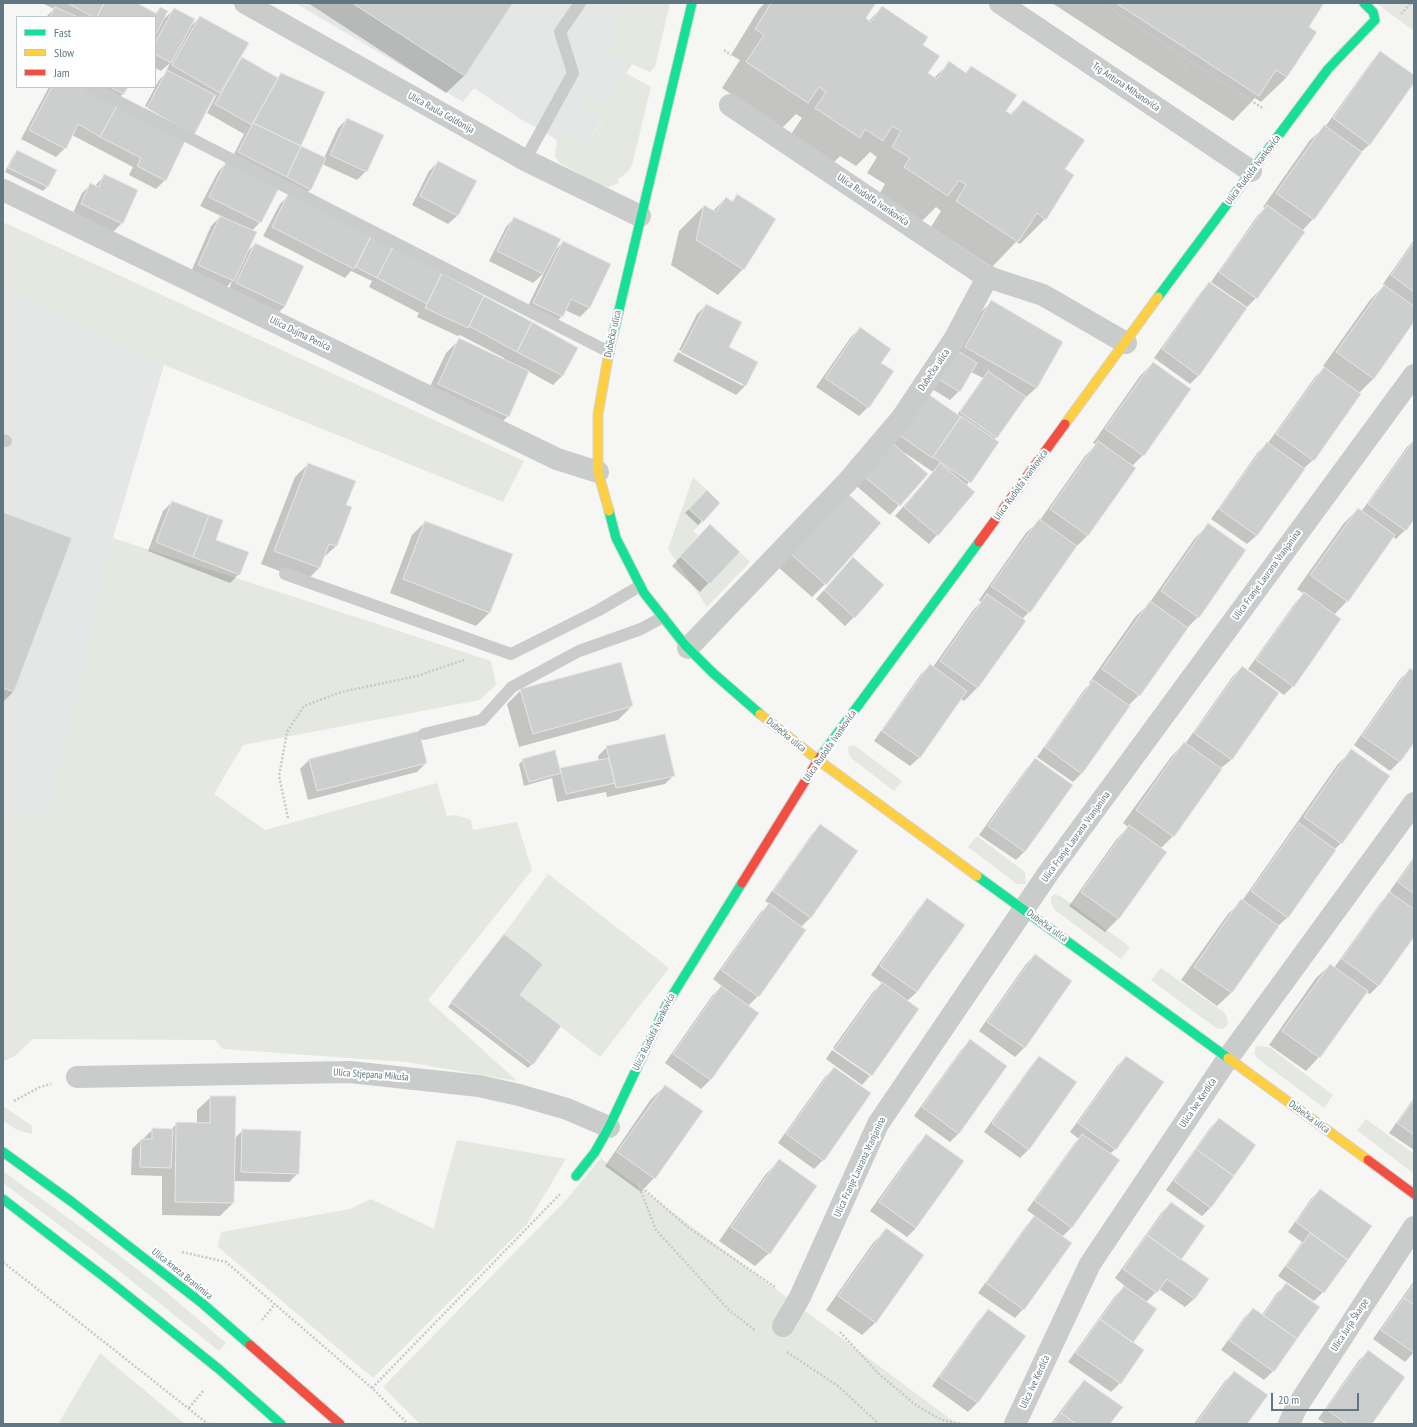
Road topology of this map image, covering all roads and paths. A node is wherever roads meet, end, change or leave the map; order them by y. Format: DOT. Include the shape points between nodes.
graph roads {
  1 [pos="245,3"];
  2 [pos="580,3"];
  3 [pos="692,3"];
  4 [pos="1000,3"];
  5 [pos="1102,3"];
  6 [pos="1364,3"];
  7 [pos="1412,3"];
  8 [pos="1399,17"];
  9 [pos="724,50"];
  10 [pos="731,55"];
  11 [pos="1190,62"];
  12 [pos="1182,74"];
  13 [pos="92,88"];
  14 [pos="730,105"];
  15 [pos="1264,110"];
  16 [pos="525,160"];
  17 [pos="1251,171"];
  18 [pos="3,190"];
  19 [pos="640,216"];
  20 [pos="988,276"];
  21 [pos="1126,343"];
  22 [pos="609,352"];
  23 [pos="1414,375"];
  24 [pos="598,472"];
  25 [pos="285,574"];
  26 [pos="640,586"];
  27 [pos="663,617"];
  28 [pos="485,645"];
  29 [pos="688,648"];
  30 [pos="424,734"];
  31 [pos="818,760"];
  32 [pos="1414,803"];
  33 [pos="288,818"];
  34 [pos="1023,909"];
  35 [pos="1228,1058"];
  36 [pos="77,1077"];
  37 [pos="14,1101"];
  38 [pos="609,1127"];
  39 [pos="3,1152"];
  40 [pos="576,1176"];
  41 [pos="1414,1194"];
  42 [pos="3,1199"];
  43 [pos="1414,1227"];
  44 [pos="3,1262"];
  45 [pos="226,1262"];
  46 [pos="797,1302"];
  47 [pos="275,1304"];
  48 [pos="258,1324"];
  49 [pos="783,1326"];
  50 [pos="840,1332"];
  51 [pos="760,1333"];
  52 [pos="785,1351"];
  53 [pos="372,1388"];
  54 [pos="199,1396"];
  55 [pos="189,1408"];
  56 [pos="208,1424"];
  57 [pos="281,1424"];
  58 [pos="340,1424"];
  59 [pos="408,1424"];
  60 [pos="879,1424"];
  61 [pos="962,1424"];
  62 [pos="1015,1424"];
  63 [pos="1288,1424"];
  1 -- 16 [label="street, Ulica Raula Goldonija"];
  2 -- 16 [label="lane" via="560,32 573,74"];
  3 -- 19 [label="street, Dubečka ulica"];
  4 -- 17 [label="street, Trg Antuna Mihanovića"];
  5 -- 11 [label="path"];
  6 -- 17 [label="street, Ulica Rudolfa Ivankovića" via="1373,12 1375,20 1328,69"];
  7 -- 8 [label="path"];
  9 -- 10 [label="path"];
  11 -- 12 [label="path"];
  11 -- 15 [label="path"];
  13 -- 22 [label="lane"];
  14 -- 20 [label="street, Ulica Rudolfa Ivankovića"];
  16 -- 19 [label="street, Ulica Raula Goldonija"];
  17 -- 21 [label="street, Ulica Rudolfa Ivankovića"];
  18 -- 24 [label="street, Ulica Dujma Penića" via="557,459"];
  19 -- 22 [label="street, Dubečka ulica"];
  20 -- 21 [label="street, Ulica Rudolfa Ivankovića" via="1043,295"];
  20 -- 29 [label="street, Dubečka ulica" via="956,338 901,419 849,480"];
  21 -- 31 [label="street, Ulica Rudolfa Ivankovića"];
  22 -- 24 [label="street, Dubečka ulica" via="598,414"];
  23 -- 34 [label="street, Ulica Franje Laurana Vranjanina"];
  24 -- 26 [label="street, Dubečka ulica" via="616,538"];
  25 -- 28 [label="lane"];
  26 -- 27 [label="street, Dubečka ulica"];
  26 -- 28 [label="lane" via="599,610 511,654"];
  27 -- 29 [label="street, Dubečka ulica"];
  27 -- 30 [label="lane" via="641,629 579,651 512,687 482,720"];
  28 -- 33 [label="path" via="464,660 417,676 341,692 304,706 287,732 279,776"];
  29 -- 31 [label="street, Dubečka ulica" via="754,709"];
  31 -- 34 [label="street, Dubečka ulica"];
  31 -- 38 [label="street, Ulica Rudolfa Ivankovića" via="667,1004"];
  32 -- 35 [label="street, Ulica Ive Kerdića"];
  34 -- 35 [label="street, Dubečka ulica"];
  34 -- 46 [label="street, Ulica Franje Laurana Vranjanina" via="878,1124"];
  35 -- 41 [label="street, Dubečka ulica"];
  35 -- 62 [label="street, Ulica Ive Kerdića" via="1090,1264"];
  36 -- 37 [label="path" via="40,1086"];
  36 -- 38 [label="street, Ulica Stjepana Mikuša" via="350,1072 479,1086 567,1109"];
  38 -- 40 [label="street, Ulica Rudolfa Ivankovića"];
  39 -- 58 [label="street, Ulica kneza Branimira" via="191,1295"];
  40 -- 53 [label="path"];
  42 -- 57 [label="street" via="220,1370"];
  43 -- 63 [label="street, Ulica Jurja Škarpe"];
  44 -- 55 [label="path"];
  45 -- 47 [label="path"];
  46 -- 49 [label="street, Ulica Franje Laurana Vranjanina"];
  46 -- 51 [label="path" via="689,1228 638,1184 656,1230 729,1310"];
  47 -- 48 [label="path"];
  47 -- 53 [label="path"];
  50 -- 61 [label="path" via="880,1375 917,1406 942,1420"];
  52 -- 60 [label="path" via="838,1386"];
  53 -- 59 [label="path"];
  54 -- 55 [label="path"];
  55 -- 56 [label="path"];
}
